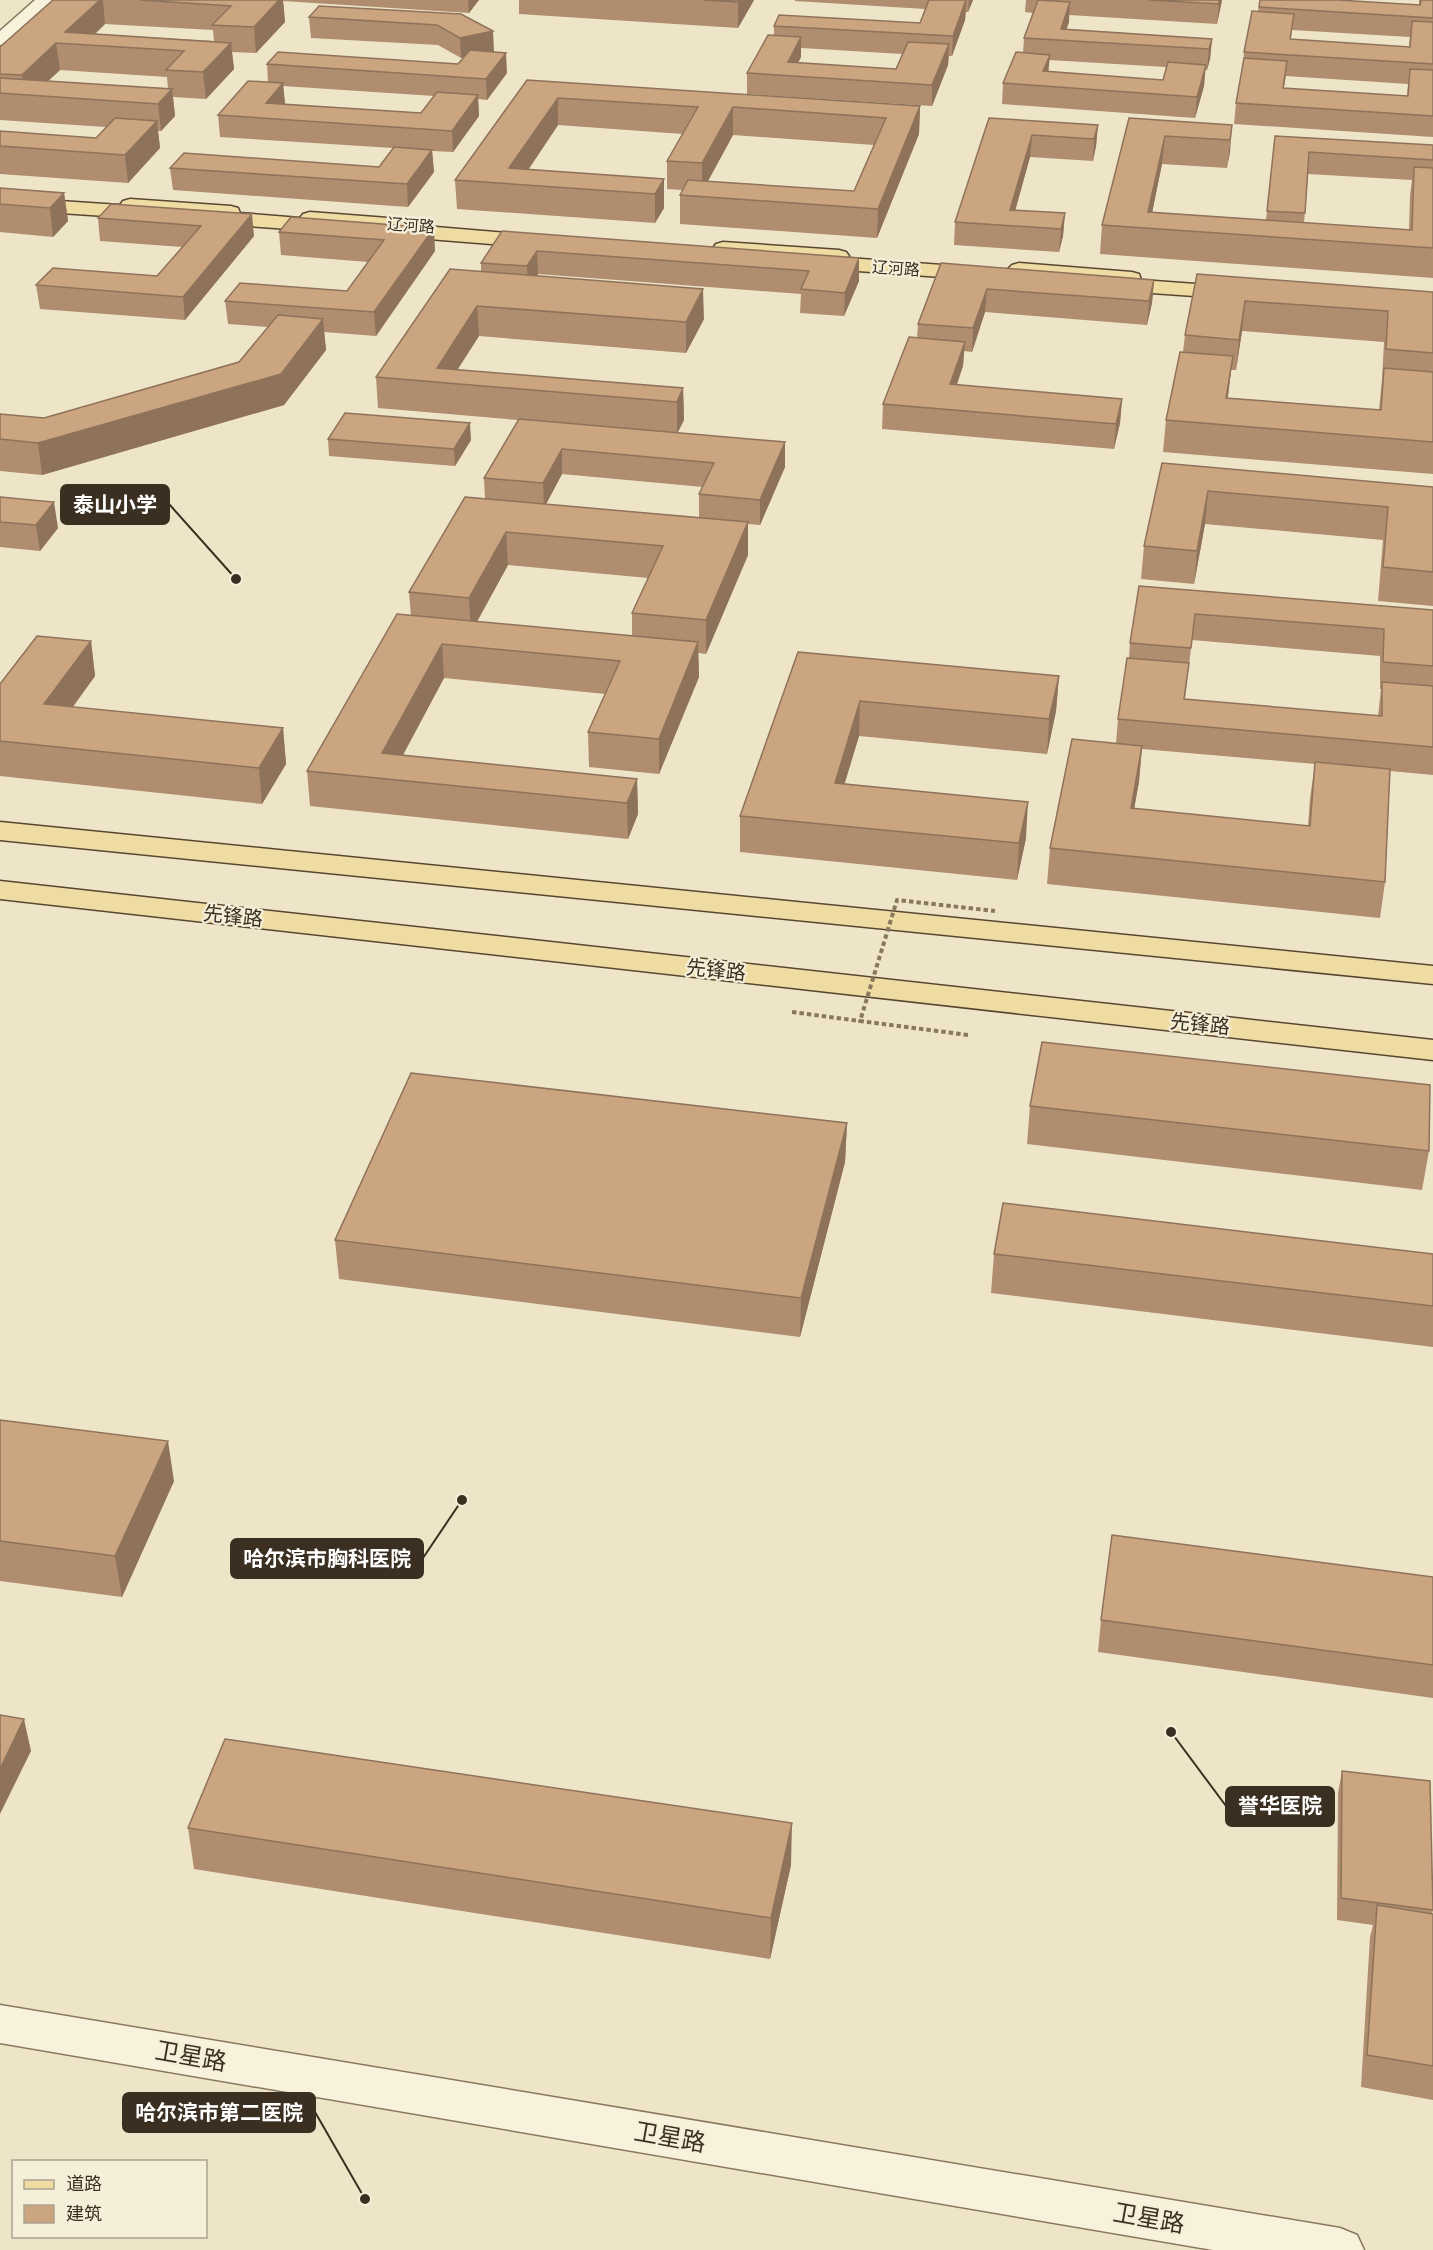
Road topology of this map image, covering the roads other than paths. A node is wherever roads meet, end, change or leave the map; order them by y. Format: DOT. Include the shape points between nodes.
graph roads {
  1 [pos="45,0"];
  2 [pos="0,40"];
  3 [pos="0,196"];
  4 [pos="0,203"];
  5 [pos="708,250"];
  6 [pos="1255,290"];
  7 [pos="0,831"];
  8 [pos="0,890"];
  9 [pos="1433,975"];
  10 [pos="1433,1050"];
  11 [pos="0,2024"];
  12 [pos="1340,2250"];
  1 -- 2 [label="street"];
  3 -- 4 [label="main road, 辽河路" via="566,240"];
  5 -- 6 [label="main road, 辽河路"];
  7 -- 9 [label="main road"];
  8 -- 10 [label="main road, 先锋路"];
  11 -- 12 [label="street, 卫星路"];
}
